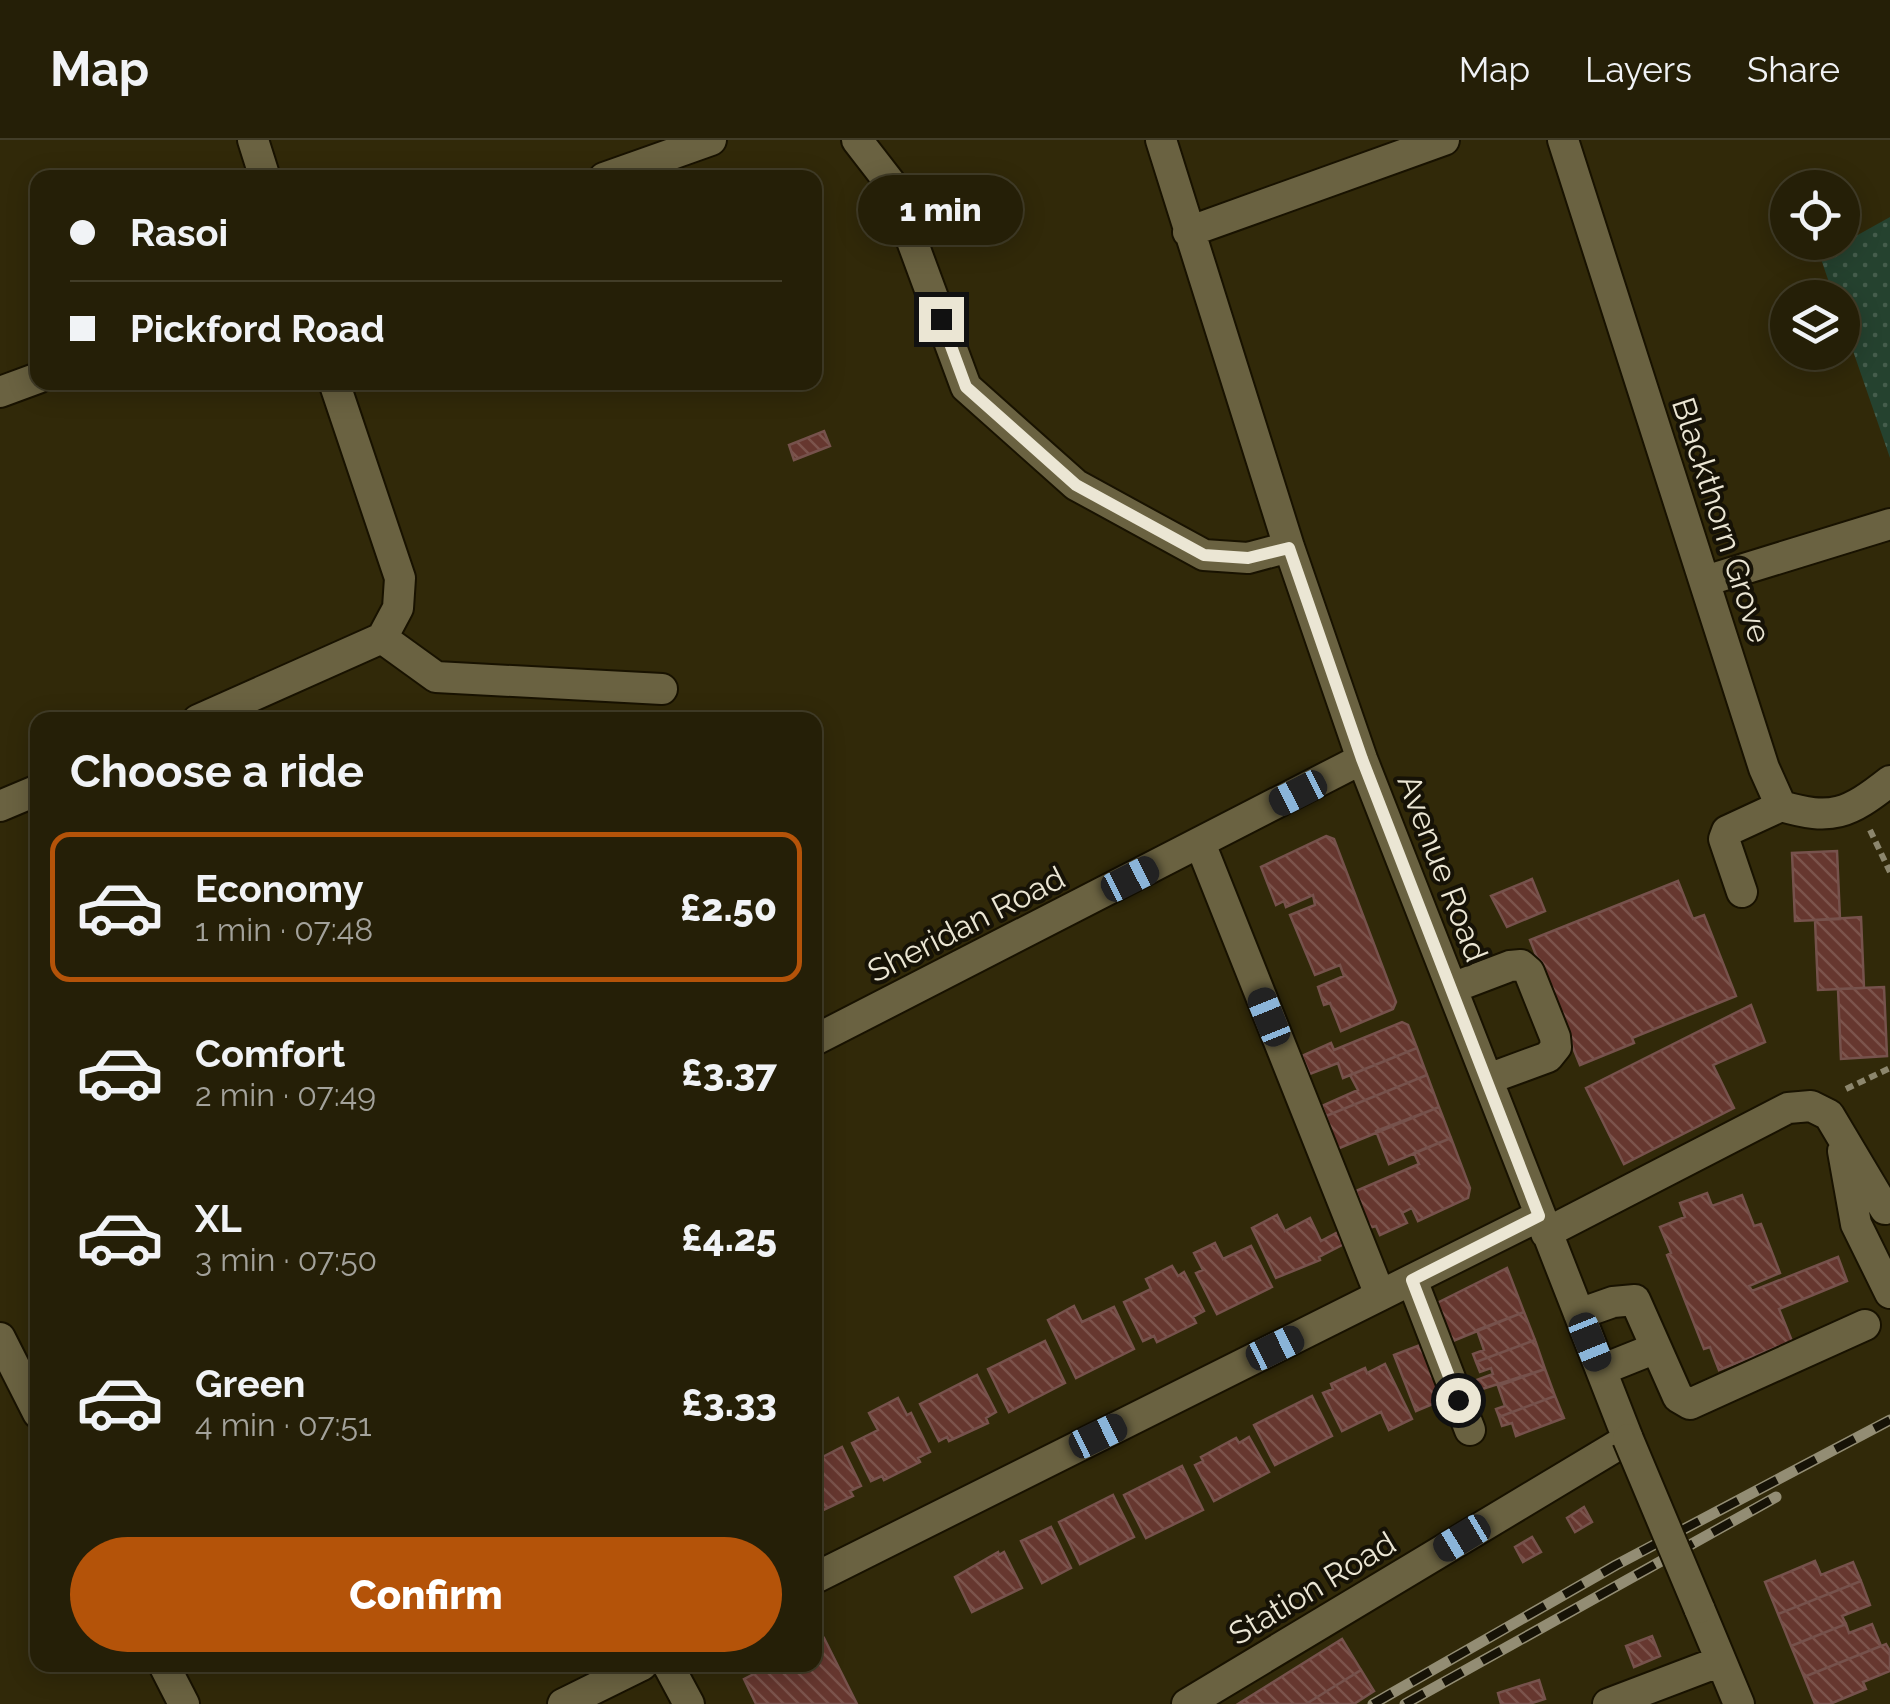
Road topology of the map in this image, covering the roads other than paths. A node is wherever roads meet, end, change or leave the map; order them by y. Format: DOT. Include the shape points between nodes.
graph roads {
  1 [pos="252,140"];
  2 [pos="711,140"];
  3 [pos="858,140"];
  4 [pos="1161,140"];
  5 [pos="1444,140"];
  6 [pos="1563,140"];
  7 [pos="262,170"];
  8 [pos="627,170"];
  9 [pos="1188,232"];
  10 [pos="30,381"];
  11 [pos="337,390"];
  12 [pos="0,392"];
  13 [pos="1890,524"];
  14 [pos="1289,548"];
  15 [pos="1705,581"];
  16 [pos="382,638"];
  17 [pos="662,689"];
  18 [pos="216,712"];
  19 [pos="1362,759"];
  20 [pos="1890,781"];
  21 [pos="30,793"];
  22 [pos="0,806"];
  23 [pos="1780,806"];
  24 [pos="1200,843"];
  25 [pos="1742,892"];
  26 [pos="1452,988"];
  27 [pos="822,1036"];
  28 [pos="1488,1079"];
  29 [pos="1834,1124"];
  30 [pos="1888,1208"];
  31 [pos="1543,1224"];
  32 [pos="1856,1224"];
  33 [pos="1412,1280"];
  34 [pos="1890,1293"];
  35 [pos="1380,1295"];
  36 [pos="1579,1314"];
  37 [pos="1865,1325"];
  38 [pos="0,1338"];
  39 [pos="1656,1348"];
  40 [pos="1601,1370"];
  41 [pos="30,1397"];
  42 [pos="1470,1430"];
  43 [pos="1628,1438"];
  44 [pos="822,1574"];
  45 [pos="1722,1662"];
  46 [pos="168,1672"];
  47 [pos="628,1672"];
  48 [pos="672,1672"];
  49 [pos="184,1704"];
  50 [pos="563,1704"];
  51 [pos="688,1704"];
  52 [pos="1186,1704"];
  53 [pos="1608,1704"];
  54 [pos="1739,1704"];
  1 -- 7 [label="street"];
  2 -- 8 [label="street"];
  3 -- 14 [label="street" via="891,184 966,387 1076,485 1204,555 1248,558"];
  4 -- 9 [label="street, Avenue Road"];
  5 -- 9 [label="street"];
  6 -- 15 [label="street, Blackthorn Grove"];
  9 -- 14 [label="street, Avenue Road"];
  10 -- 12 [label="street"];
  11 -- 16 [label="street" via="400,578 398,608"];
  13 -- 15 [label="street"];
  14 -- 19 [label="street, Avenue Road"];
  15 -- 23 [label="street, Blackthorn Grove"];
  16 -- 17 [label="street" via="436,676"];
  16 -- 18 [label="street"];
  19 -- 24 [label="street, Sheridan Road"];
  19 -- 26 [label="street, Avenue Road"];
  20 -- 23 [label="street" via="1858,806 1816,816"];
  21 -- 22 [label="street"];
  23 -- 25 [label="street" via="1727,831"];
  24 -- 27 [label="street, Sheridan Road"];
  24 -- 35 [label="street"];
  26 -- 28 [label="street, Avenue Road"];
  26 -- 28 [label="street" via="1521,965 1555,1037 1548,1057"];
  28 -- 31 [label="street, Avenue Road"];
  29 -- 30 [label="street"];
  29 -- 31 [label="street" via="1810,1106 1788,1108"];
  29 -- 32 [label="street"];
  30 -- 32 [label="street"];
  31 -- 33 [label="street"];
  31 -- 36 [label="street, Avenue Road"];
  32 -- 34 [label="street"];
  33 -- 35 [label="street"];
  33 -- 42 [label="street"];
  35 -- 44 [label="street"];
  36 -- 39 [label="street" via="1635,1300"];
  36 -- 40 [label="street, Avenue Road"];
  37 -- 39 [label="street" via="1690,1404 1678,1397"];
  38 -- 41 [label="street"];
  39 -- 40 [label="street"];
  40 -- 43 [label="street, Avenue Road"];
  43 -- 45 [label="street, Avenue Road, bridge"];
  43 -- 52 [label="street, Station Road"];
  45 -- 53 [label="street"];
  45 -- 54 [label="street, Avenue Road"];
  46 -- 49 [label="street"];
  47 -- 50 [label="street"];
  48 -- 51 [label="street"];
}
